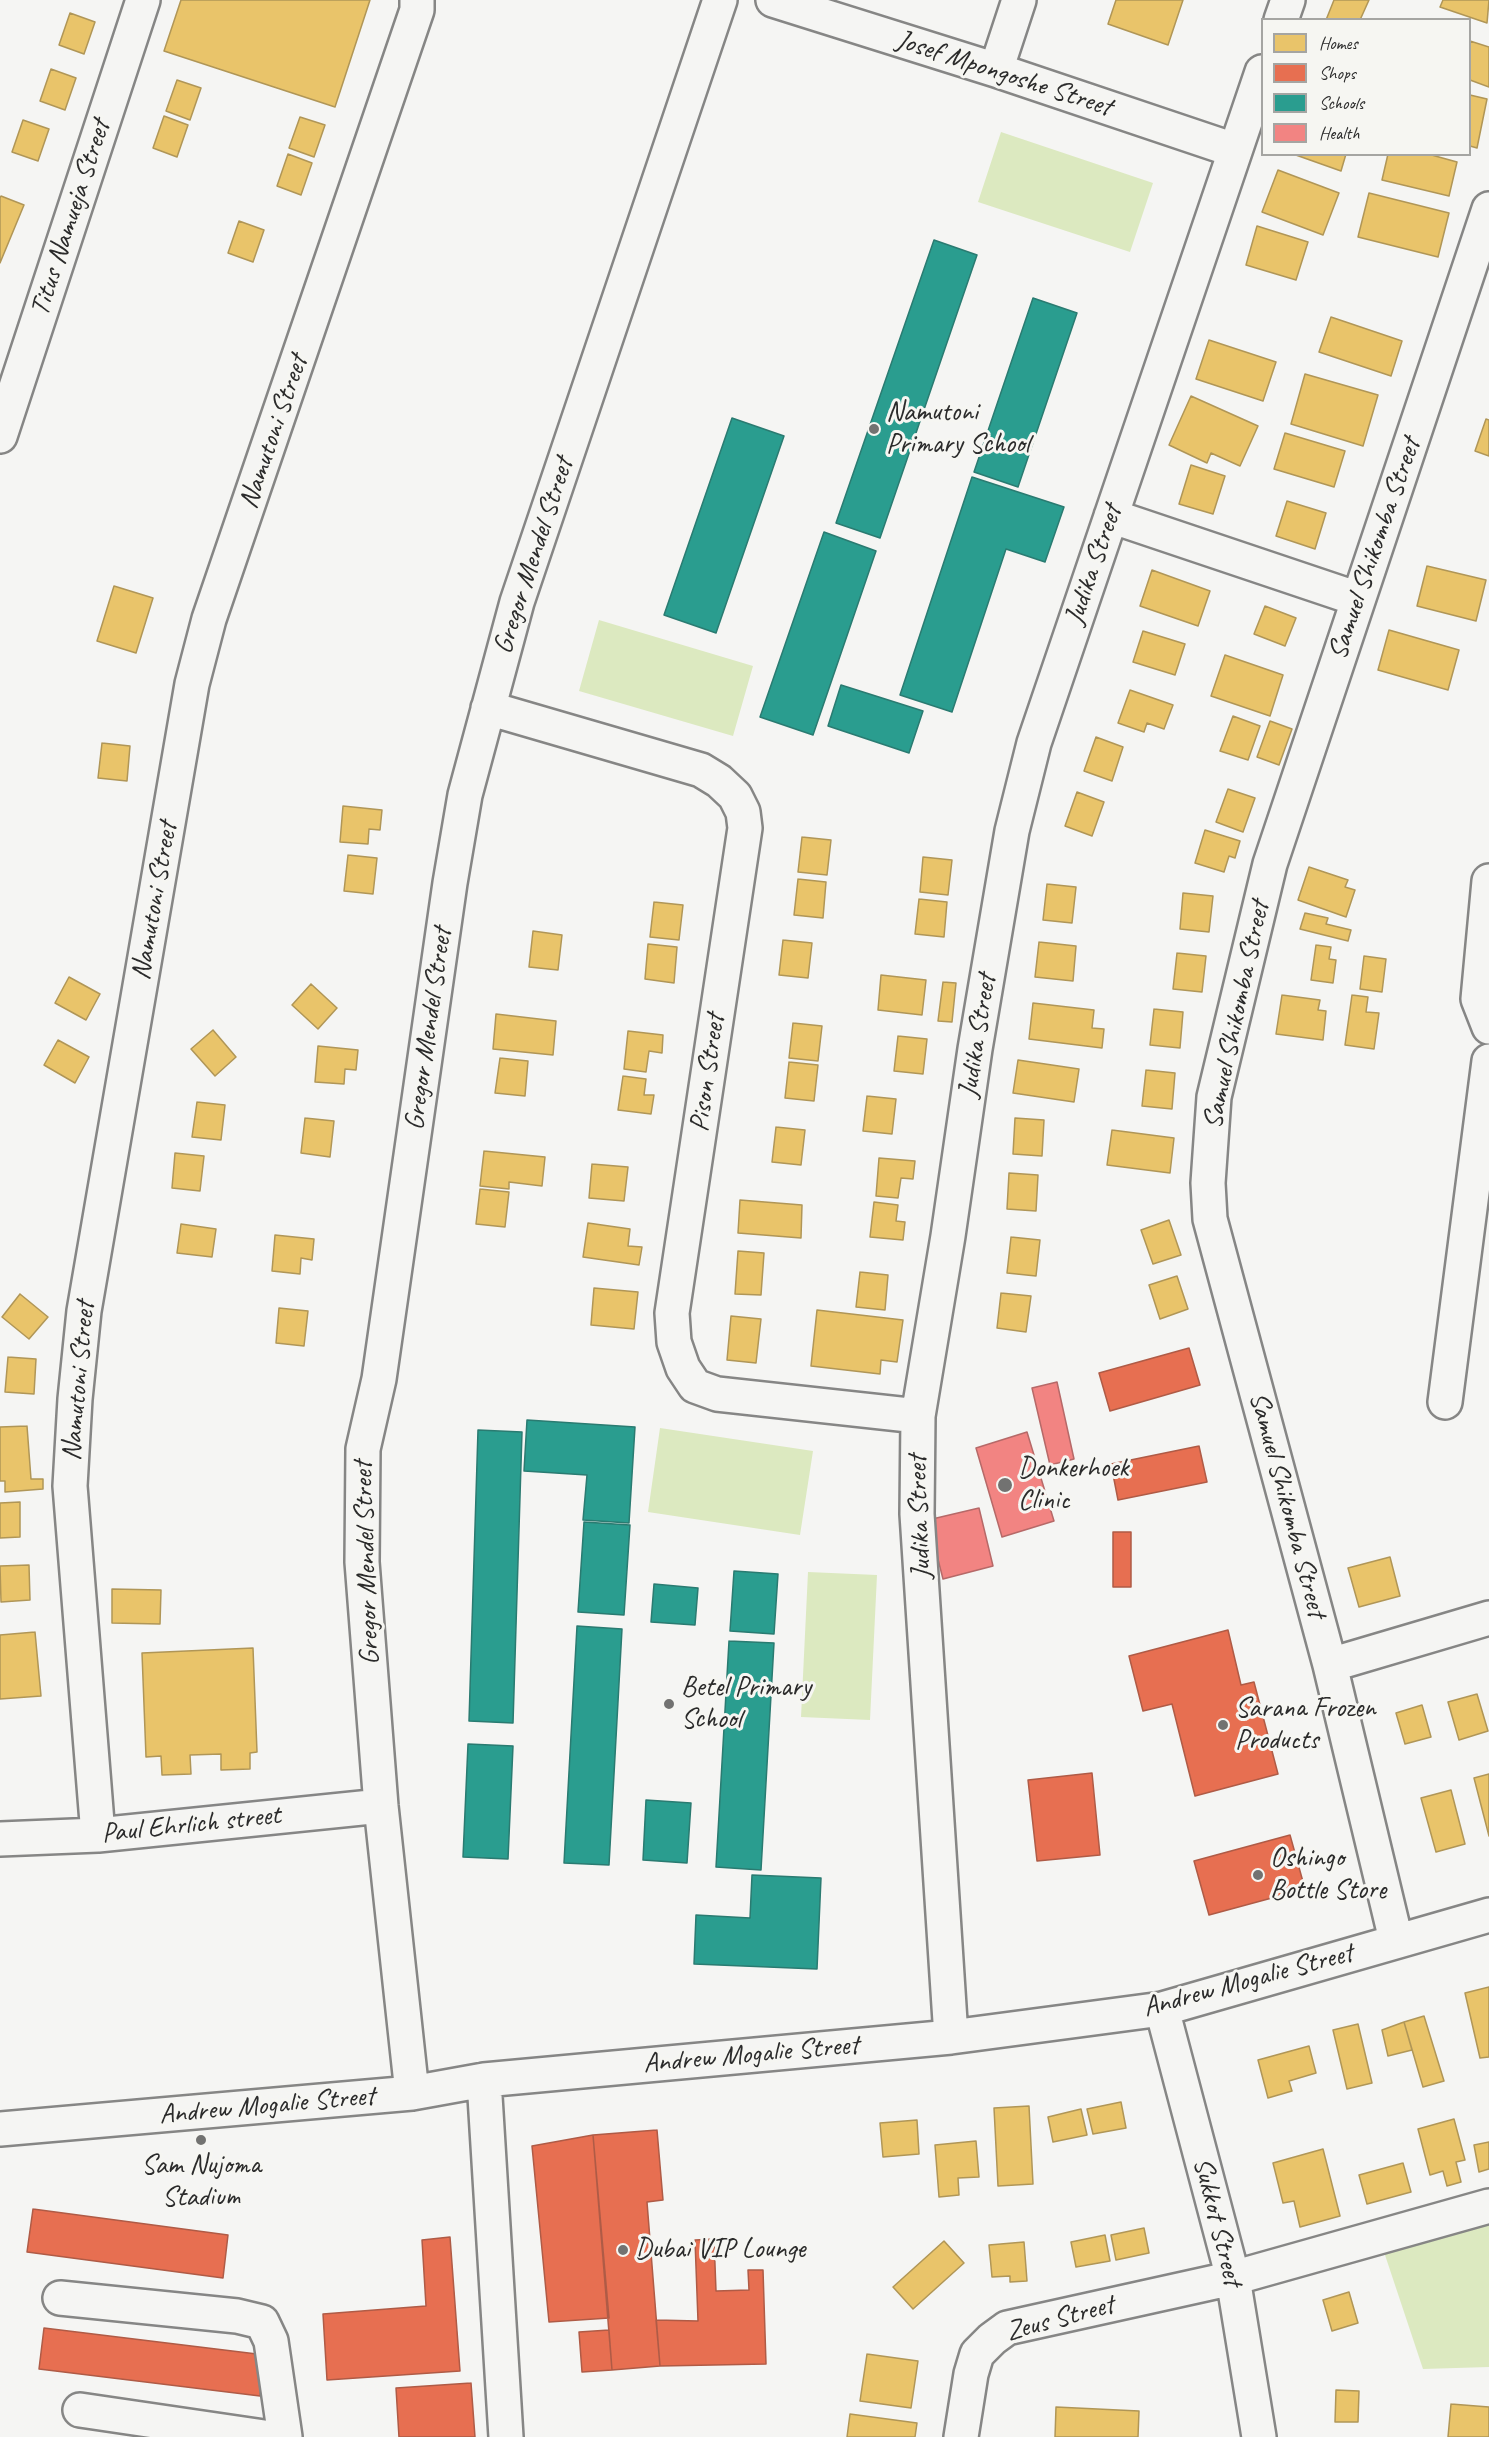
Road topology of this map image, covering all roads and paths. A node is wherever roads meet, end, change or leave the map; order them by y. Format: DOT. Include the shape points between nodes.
graph roads {
  1 [pos="143,0"];
  2 [pos="417,0"];
  3 [pos="720,0"];
  4 [pos="773,0"];
  5 [pos="1019,0"];
  6 [pos="1288,0"];
  7 [pos="1282,18"];
  8 [pos="996,70"];
  9 [pos="1261,77"];
  10 [pos="1234,150"];
  11 [pos="1489,209"];
  12 [pos="0,436"];
  13 [pos="1111,516"];
  14 [pos="1358,599"];
  15 [pos="488,708"];
  16 [pos="1489,880"];
  17 [pos="1489,1027"];
  18 [pos="1489,1061"];
  19 [pos="1479,1223"];
  20 [pos="1445,1402"];
  21 [pos="918,1416"];
  22 [pos="1489,1618"];
  23 [pos="1330,1665"];
  24 [pos="381,1806"];
  25 [pos="98,1835"];
  26 [pos="0,1839"];
  27 [pos="1489,1915"];
  28 [pos="1396,1940"];
  29 [pos="1162,2009"];
  30 [pos="951,2037"];
  31 [pos="484,2080"];
  32 [pos="412,2093"];
  33 [pos="0,2129"];
  34 [pos="1489,2206"];
  35 [pos="1233,2278"];
  36 [pos="60,2298"];
  37 [pos="81,2410"];
  38 [pos="264,2437"];
  39 [pos="285,2437"];
  40 [pos="506,2437"];
  41 [pos="961,2437"];
  42 [pos="1259,2437"];
  1 -- 12 [label="street, Titus Namueja Street"];
  2 -- 25 [label="street, Namutoni Street" via="417,10 209,619 192,684 84,1311 75,1399 70,1486"];
  3 -- 15 [label="street, Gregor Mendel Street" via="517,602"];
  4 -- 8 [label="street, Josef Mpongoshe Street"];
  5 -- 8 [label="street"];
  6 -- 7 [label="street"];
  8 -- 10 [label="street, Josef Mpongoshe Street"];
  9 -- 10 [label="street, Judika Street"];
  10 -- 13 [label="street, Judika Street"];
  11 -- 14 [label="street, Samuel Shikomba Street"];
  13 -- 14 [label="street"];
  13 -- 21 [label="street, Judika Street" via="1034,743 1012,831"];
  14 -- 23 [label="street, Samuel Shikomba Street" via="1270,864 1214,1097 1208,1183 1210,1219"];
  15 -- 21 [label="street, Pison Street" via="701,770 735,796 743,812 744,828 672,1313 674,1342 682,1368 695,1386 717,1394"];
  15 -- 24 [label="street, Gregor Mendel Street" via="462,815 379,1379 363,1449 362,1562"];
  16 -- 17 [label="street" via="1478,999"];
  18 -- 19 [label="street"];
  19 -- 20 [label="street"];
  21 -- 30 [label="street, Judika Street" via="917,1514"];
  22 -- 23 [label="street"];
  23 -- 28 [label="street, Samuel Shikomba Street"];
  24 -- 25 [label="street, Paul Ehrlich street"];
  24 -- 32 [label="street, Gregor Mendel Street"];
  25 -- 26 [label="street, Paul Ehrlich street"];
  27 -- 28 [label="street, Andrew Mogalie Street"];
  28 -- 29 [label="street, Andrew Mogalie Street"];
  29 -- 30 [label="street, Andrew Mogalie Street"];
  29 -- 35 [label="street, Sukkot Street"];
  30 -- 31 [label="street, Andrew Mogalie Street"];
  31 -- 32 [label="street, Andrew Mogalie Street"];
  31 -- 40 [label="street"];
  32 -- 33 [label="street, Andrew Mogalie Street"];
  34 -- 35 [label="street, Zeus Street"];
  35 -- 41 [label="street, Zeus Street" via="1007,2328 977,2354 970,2374"];
  35 -- 42 [label="street, Sukkot Street"];
  36 -- 39 [label="street" via="237,2316 262,2322 271,2341"];
  37 -- 38 [label="street"];
}
